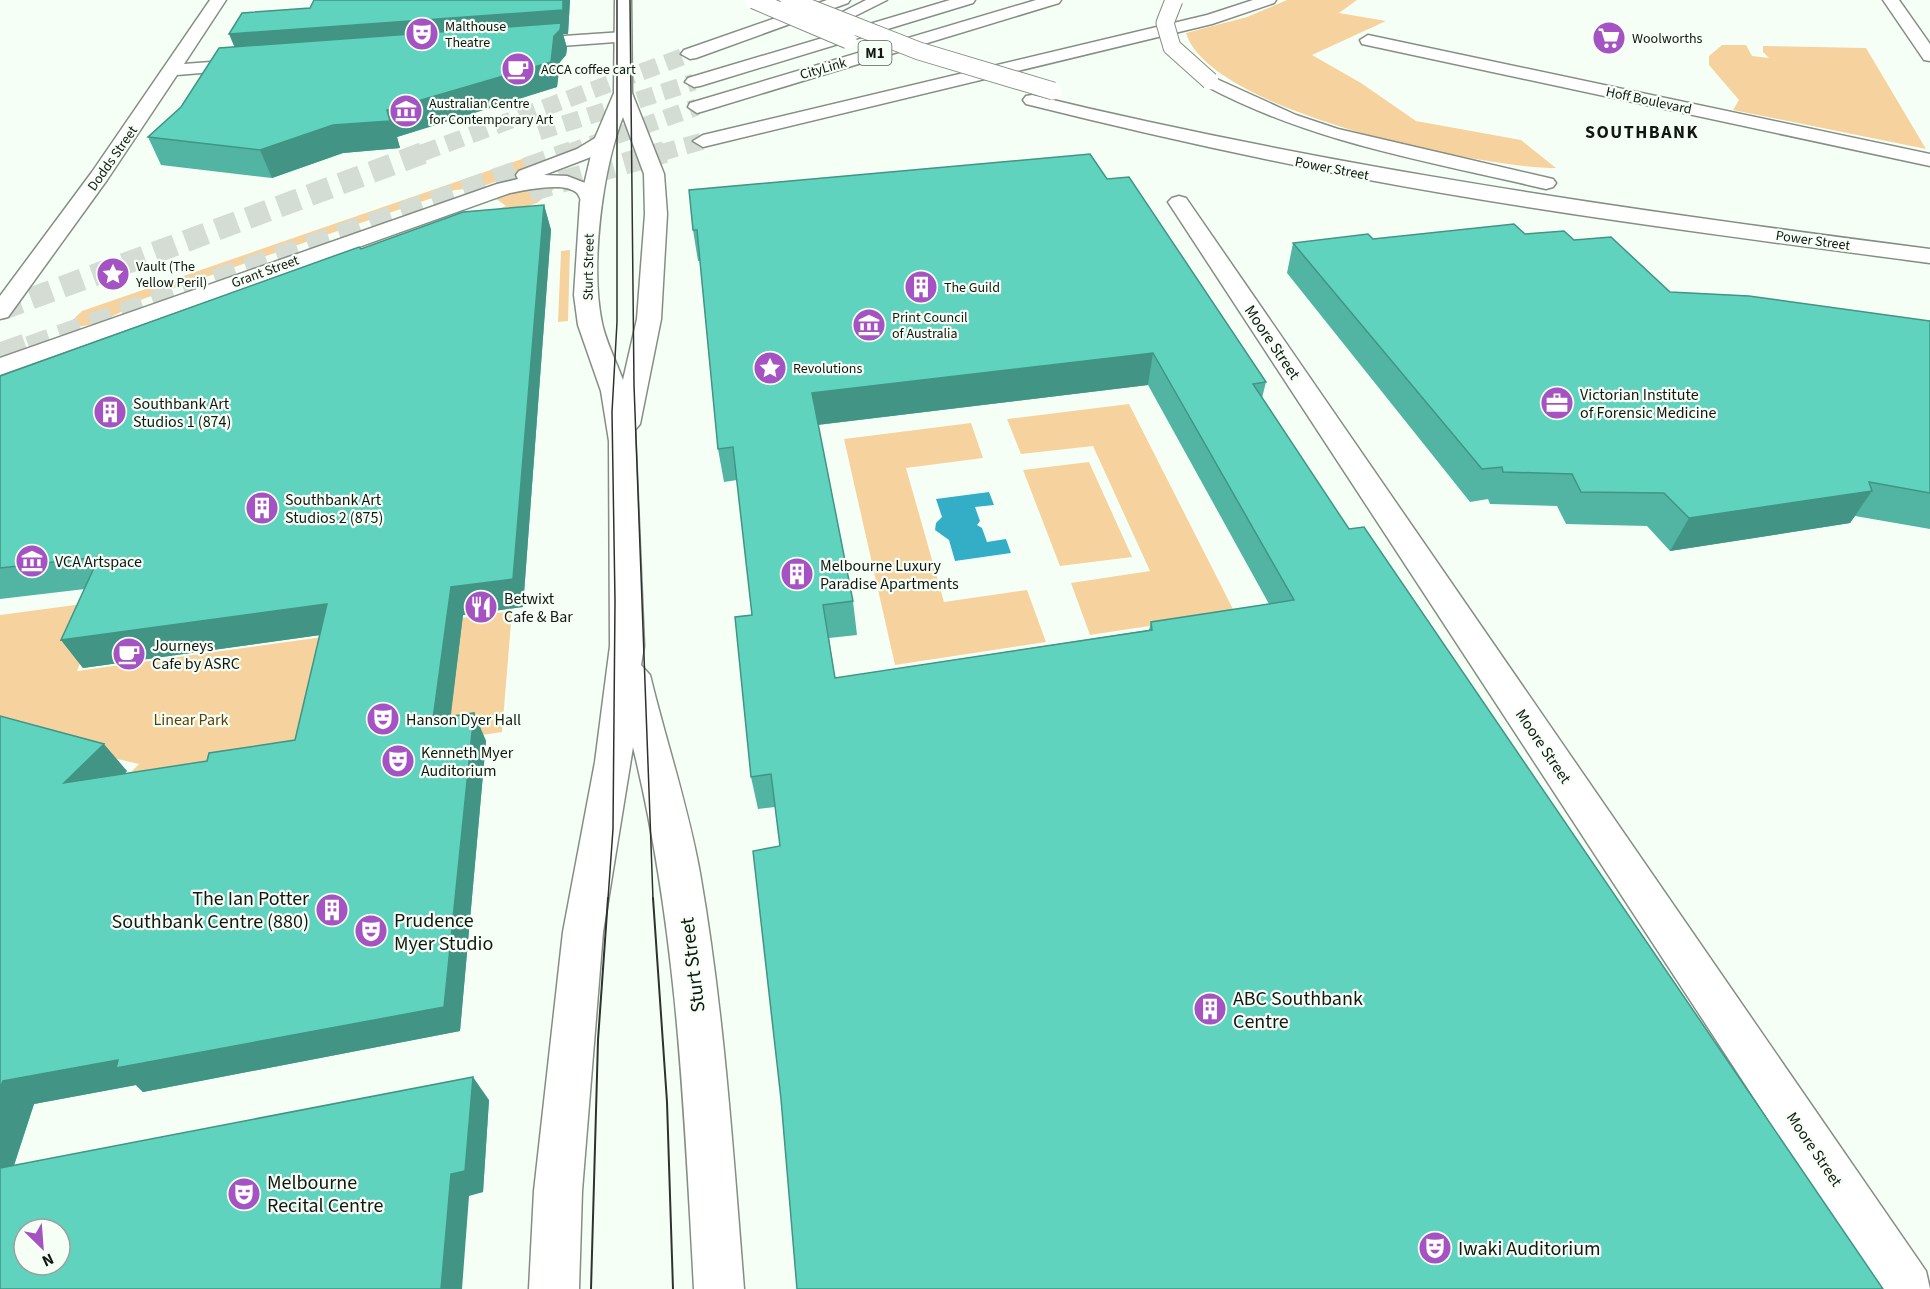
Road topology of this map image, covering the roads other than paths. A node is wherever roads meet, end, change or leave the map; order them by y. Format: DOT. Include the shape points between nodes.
graph roads {
  1 [pos="218,0"];
  2 [pos="622,0"];
  3 [pos="754,0"];
  4 [pos="789,0"];
  5 [pos="842,0"];
  6 [pos="879,0"];
  7 [pos="967,0"];
  8 [pos="1053,0"];
  9 [pos="1174,0"];
  10 [pos="1268,0"];
  11 [pos="1892,0"];
  12 [pos="835,20"];
  13 [pos="623,37"];
  14 [pos="848,40"];
  15 [pos="1368,40"];
  16 [pos="504,46"];
  17 [pos="690,54"];
  18 [pos="1930,56"];
  19 [pos="267,63"];
  20 [pos="172,70"];
  21 [pos="694,82"];
  22 [pos="623,93"];
  23 [pos="697,107"];
  24 [pos="605,138"];
  25 [pos="703,141"];
  26 [pos="1930,160"];
  27 [pos="1546,183"];
  28 [pos="1581,188"];
  29 [pos="591,202"];
  30 [pos="1179,202"];
  31 [pos="441,209"];
  32 [pos="1930,256"];
  33 [pos="7,321"];
  34 [pos="90,334"];
  35 [pos="0,368"];
  36 [pos="622,441"];
  37 [pos="627,646"];
  38 [pos="554,1289"];
  39 [pos="719,1289"];
  40 [pos="1908,1289"];
  1 -- 20 [label="main road, Dodds Street"];
  2 -- 13 [label="main road, Sturt Street"];
  3 -- 14 [label="main road, Power Street, bridge"];
  4 -- 12 [label="main road, Power Street, bridge"];
  5 -- 17 [label="main road"];
  6 -- 12 [label="main road"];
  7 -- 21 [label="main road, CityLink / M1"];
  8 -- 23 [label="main road, CityLink / M1"];
  9 -- 27 [label="main road, bridge" via="1166,23 1172,47 1210,81 1248,102 1321,129"];
  10 -- 25 [label="main road" via="1212,19"];
  11 -- 18 [label="main road"];
  12 -- 14 [label="main road, bridge" via="830,28"];
  12 -- 27 [label="main road, Power Street, bridge" via="1053,91 1209,129 1478,178"];
  13 -- 16 [label="main road"];
  13 -- 22 [label="main road, Sturt Street"];
  14 -- 32 [label="main road, Power Street" via="1032,100 1183,139 1375,176"];
  15 -- 26 [label="main road, Hoff Boulevard"];
  19 -- 20 [label="main road"];
  20 -- 33 [label="main road, Dodds Street"];
  22 -- 24 [label="main road, Sturt Street"];
  22 -- 36 [label="main road, Sturt Street" via="654,174 656,239 649,319"];
  24 -- 29 [label="main road, Sturt Street"];
  24 -- 31 [label="main road, Grant Street" via="584,153"];
  27 -- 28 [label="main road, Power Street"];
  29 -- 31 [label="main road, Grant Street" via="586,190 579,186 536,182"];
  29 -- 36 [label="main road, Sturt Street" via="587,307 614,392"];
  30 -- 40 [label="main road, Moore Street"];
  31 -- 34 [label="main road, Grant Street"];
  33 -- 34 [label="main road, Grant Street" via="55,340"];
  34 -- 35 [label="main road, Grant Street"];
  36 -- 37 [label="main road, Sturt Street"];
  37 -- 38 [label="main road, Sturt Street" via="613,762 582,943 558,1191"];
  37 -- 39 [label="main road, Sturt Street" via="681,876 703,1057"];
}
